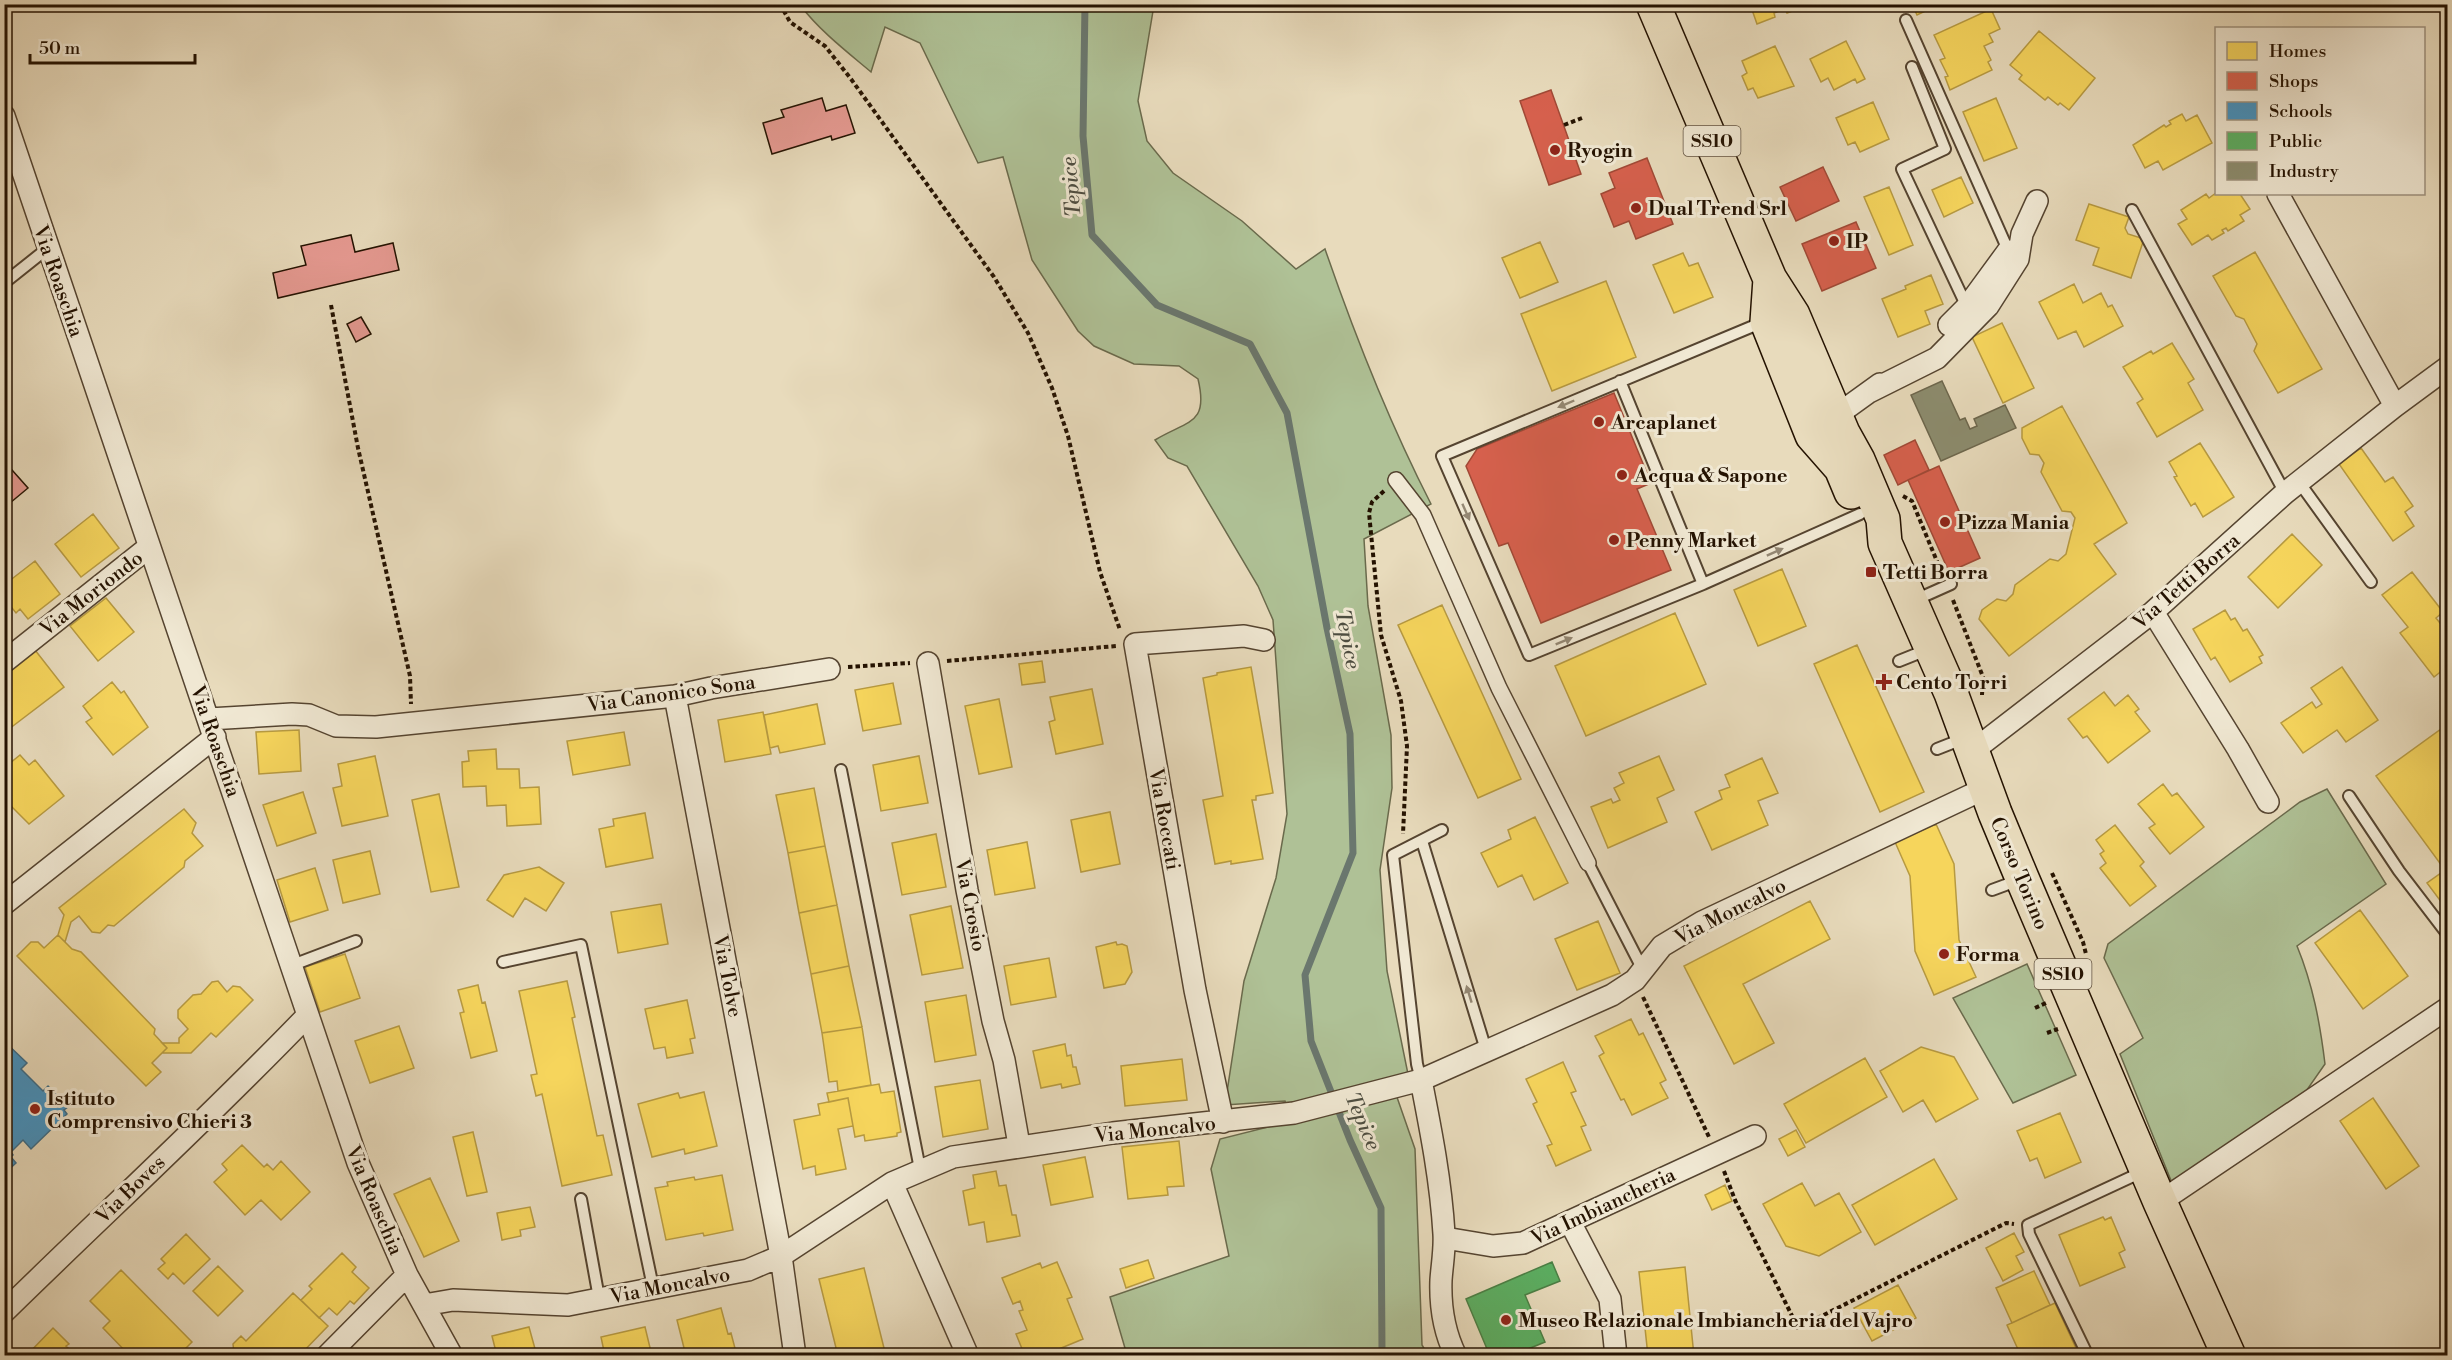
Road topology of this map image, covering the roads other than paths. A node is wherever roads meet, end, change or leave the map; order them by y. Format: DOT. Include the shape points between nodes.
graph roads {
  1 [pos="1653,4"];
  2 [pos="1906,20"];
  3 [pos="1912,67"];
  4 [pos="4,116"];
  5 [pos="2279,195"];
  6 [pos="2037,201"];
  7 [pos="2132,210"];
  8 [pos="2015,242"];
  9 [pos="48,248"];
  10 [pos="4,283"];
  11 [pos="1967,308"];
  12 [pos="1774,317"];
  13 [pos="2448,367"];
  14 [pos="1620,381"];
  15 [pos="1869,392"];
  16 [pos="2395,405"];
  17 [pos="1834,431"];
  18 [pos="1396,480"];
  19 [pos="2292,488"];
  20 [pos="1860,514"];
  21 [pos="1885,543"];
  22 [pos="149,547"];
  23 [pos="2371,582"];
  24 [pos="1702,584"];
  25 [pos="1951,584"];
  26 [pos="1913,601"];
  27 [pos="2153,612"];
  28 [pos="1264,640"];
  29 [pos="1932,648"];
  30 [pos="1899,661"];
  31 [pos="4,662"];
  32 [pos="927,663"];
  33 [pos="829,669"];
  34 [pos="675,696"];
  35 [pos="212,728"];
  36 [pos="1971,744"];
  37 [pos="1937,749"];
  38 [pos="841,770"];
  39 [pos="1986,788"];
  40 [pos="2349,796"];
  41 [pos="2268,802"];
  42 [pos="1442,830"];
  43 [pos="1422,841"];
  44 [pos="1588,863"];
  45 [pos="4,903"];
  46 [pos="2448,935"];
  47 [pos="356,941"];
  48 [pos="503,962"];
  49 [pos="290,966"];
  50 [pos="1639,975"];
  51 [pos="2448,1008"];
  52 [pos="307,1016"];
  53 [pos="1486,1050"];
  54 [pos="1414,1082"];
  55 [pos="1223,1122"];
  56 [pos="1755,1136"];
  57 [pos="1019,1145"];
  58 [pos="920,1169"];
  59 [pos="2146,1170"];
  60 [pos="892,1183"];
  61 [pos="581,1199"];
  62 [pos="2160,1202"];
  63 [pos="1570,1222"];
  64 [pos="1445,1238"];
  65 [pos="781,1256"];
  66 [pos="407,1275"];
  67 [pos="653,1287"];
  68 [pos="599,1298"];
  69 [pos="424,1305"];
  70 [pos="4,1312"];
  71 [pos="2229,1351"];
  72 [pos="327,1356"];
  73 [pos="452,1356"];
  74 [pos="795,1356"];
  75 [pos="968,1356"];
  76 [pos="1456,1356"];
  77 [pos="1616,1356"];
  78 [pos="2088,1356"];
  1 -- 12 [label="main road, Corso Torino / SS10" via="1770,279"];
  2 -- 8 [label="lane"];
  3 -- 11 [label="lane" via="1945,149 1902,170"];
  4 -- 9 [label="street, Via Roaschia"];
  5 -- 16 [label="street"];
  6 -- 8 [label="street"];
  7 -- 19 [label="lane"];
  8 -- 11 [label="street"];
  8 -- 15 [label="street" via="2018,259 1988,306 1960,336 1936,358"];
  9 -- 10 [label="lane"];
  9 -- 22 [label="street, Via Roaschia"];
  11 -- 15 [label="street" via="1928,346"];
  12 -- 14 [label="lane"];
  12 -- 17 [label="main road, Corso Torino / SS10"];
  13 -- 16 [label="street, Via Tetti Borra"];
  14 -- 24 [label="lane"];
  14 -- 24 [label="lane, one-way" via="1442,456 1529,656"];
  15 -- 17 [label="street"];
  16 -- 19 [label="street, Via Tetti Borra"];
  17 -- 20 [label="main road, Corso Torino / SS10" via="1841,468"];
  17 -- 21 [label="main road, Corso Torino / SS10" via="1858,460 1883,519"];
  18 -- 44 [label="street" via="1423,515 1499,688"];
  19 -- 23 [label="lane"];
  19 -- 27 [label="street, Via Tetti Borra"];
  20 -- 21 [label="main road, Corso Torino / SS10" via="1865,525"];
  24 -- 20 [label="lane, one-way"];
  21 -- 26 [label="main road, Corso Torino / SS10"];
  22 -- 31 [label="street, Via Moriondo"];
  22 -- 35 [label="street, Via Roaschia"];
  25 -- 26 [label="lane"];
  26 -- 29 [label="main road, Corso Torino / SS10"];
  27 -- 36 [label="street, Via Tetti Borra"];
  27 -- 41 [label="street"];
  28 -- 55 [label="street, Via Roccati" via="1244,636 1130,645"];
  29 -- 30 [label="lane"];
  29 -- 36 [label="main road, Corso Torino / SS10"];
  32 -- 57 [label="street, Via Crosio" via="967,890"];
  33 -- 34 [label="street, Via Canonico Sona"];
  34 -- 35 [label="street, Via Canonico Sona" via="376,727 336,726 309,715 292,714"];
  34 -- 65 [label="street, Via Tolve"];
  35 -- 45 [label="street"];
  35 -- 49 [label="street, Via Roaschia"];
  36 -- 37 [label="lane"];
  36 -- 39 [label="main road, Corso Torino / SS10"];
  38 -- 58 [label="lane"];
  39 -- 50 [label="street, Via Moncalvo" via="1944,814 1702,922 1662,946"];
  39 -- 59 [label="main road, Corso Torino / SS10" via="2007,884"];
  40 -- 46 [label="lane"];
  42 -- 43 [label="lane"];
  53 -- 43 [label="lane, one-way"];
  43 -- 54 [label="lane" via="1393,855 1417,1064"];
  44 -- 50 [label="lane"];
  47 -- 49 [label="lane"];
  48 -- 67 [label="lane" via="581,945"];
  49 -- 52 [label="street, Via Roaschia"];
  50 -- 53 [label="street, Via Moncalvo" via="1612,995"];
  51 -- 62 [label="street"];
  52 -- 66 [label="street, Via Roaschia" via="358,1163"];
  52 -- 70 [label="street, Via Boves" via="226,1100"];
  53 -- 54 [label="street, Via Moncalvo"];
  54 -- 55 [label="street, Via Moncalvo" via="1294,1113"];
  54 -- 64 [label="street" via="1441,1186"];
  55 -- 57 [label="street, Via Moncalvo"];
  56 -- 63 [label="street, Via Imbiancheria"];
  57 -- 58 [label="street, Via Moncalvo" via="953,1156"];
  58 -- 60 [label="street, Via Moncalvo"];
  59 -- 62 [label="main road, Corso Torino / SS10"];
  59 -- 78 [label="lane" via="2028,1225"];
  60 -- 65 [label="street, Via Moncalvo"];
  60 -- 75 [label="street"];
  61 -- 68 [label="lane"];
  62 -- 71 [label="main road, Corso Torino / SS10"];
  63 -- 64 [label="street, Via Imbiancheria" via="1523,1243 1493,1246"];
  63 -- 77 [label="street" via="1610,1299"];
  64 -- 76 [label="street" via="1442,1312 1448,1341"];
  65 -- 67 [label="street, Via Moncalvo" via="748,1270"];
  65 -- 74 [label="street, Via Tolve"];
  66 -- 69 [label="street, Via Roaschia"];
  66 -- 72 [label="street"];
  67 -- 68 [label="street, Via Moncalvo"];
  68 -- 69 [label="street, Via Moncalvo" via="568,1305 453,1300"];
  69 -- 73 [label="street, Via Roaschia"];
}
